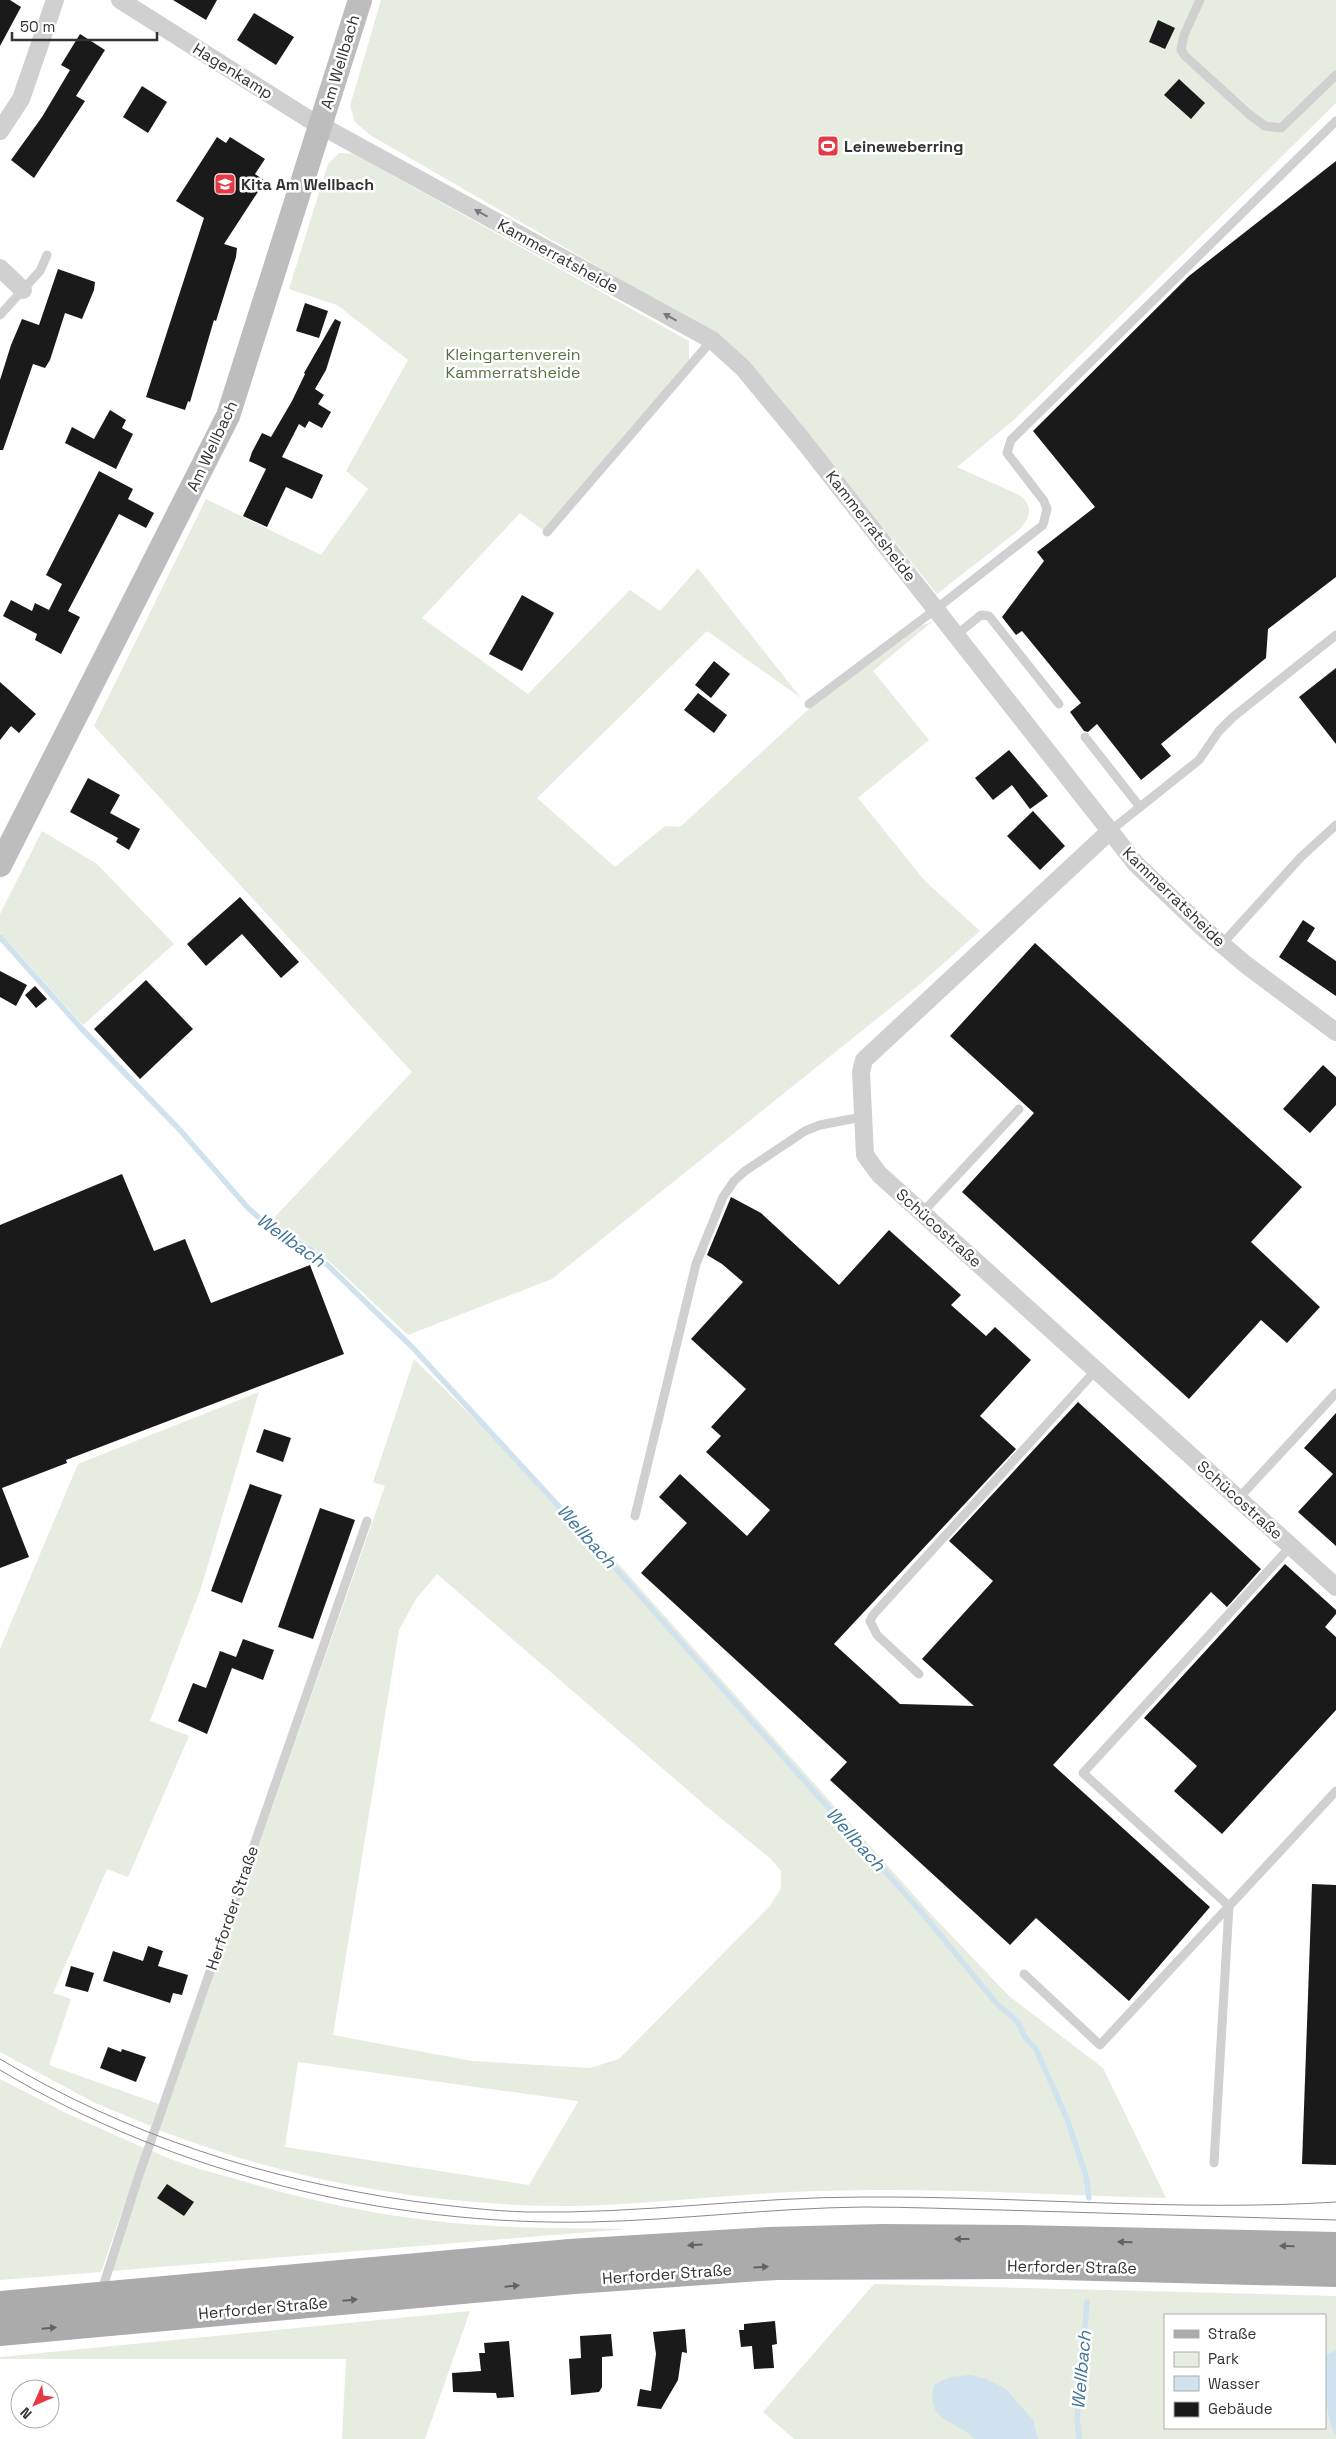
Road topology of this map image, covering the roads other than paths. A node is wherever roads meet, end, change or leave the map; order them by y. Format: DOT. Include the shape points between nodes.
graph roads {
  1 [pos="55,0"];
  2 [pos="120,0"];
  3 [pos="360,0"];
  4 [pos="1200,0"];
  5 [pos="1336,75"];
  6 [pos="1336,121"];
  7 [pos="320,125"];
  8 [pos="0,131"];
  9 [pos="47,254"];
  10 [pos="0,268"];
  11 [pos="23,290"];
  12 [pos="0,315"];
  13 [pos="712,340"];
  14 [pos="547,532"];
  15 [pos="936,609"];
  16 [pos="956,635"];
  17 [pos="1336,635"];
  18 [pos="808,704"];
  19 [pos="1059,704"];
  20 [pos="1085,738"];
  21 [pos="1140,807"];
  22 [pos="1336,825"];
  23 [pos="1110,831"];
  24 [pos="0,866"];
  25 [pos="1222,944"];
  26 [pos="1336,1032"];
  27 [pos="1018,1109"];
  28 [pos="862,1117"];
  29 [pos="922,1213"];
  30 [pos="1096,1370"];
  31 [pos="1336,1393"];
  32 [pos="1238,1499"];
  33 [pos="635,1516"];
  34 [pos="367,1521"];
  35 [pos="1291,1546"];
  36 [pos="1336,1587"];
  37 [pos="919,1674"];
  38 [pos="1336,1790"];
  39 [pos="1229,1906"];
  40 [pos="1024,1974"];
  41 [pos="1214,2163"];
  42 [pos="1336,2246"];
  43 [pos="1336,2273"];
  44 [pos="100,2296"];
  45 [pos="0,2305"];
  46 [pos="0,2332"];
  1 -- 8 [label="street" via="21,99"];
  2 -- 7 [label="street, Hagenkamp"];
  3 -- 7 [label="main road, Am Wellbach"];
  4 -- 5 [label="lane" via="1184,35 1181,50 1265,126 1281,128"];
  6 -- 15 [label="lane" via="1011,440 1007,453 1047,509 1043,525"];
  13 -- 7 [label="street, Kammerratsheide, one-way"];
  7 -- 24 [label="main road, Am Wellbach" via="228,416"];
  9 -- 11 [label="lane" via="40,271"];
  10 -- 11 [label="street"];
  11 -- 12 [label="lane"];
  13 -- 14 [label="lane"];
  13 -- 15 [label="street, Kammerratsheide" via="743,368"];
  15 -- 16 [label="street, Kammerratsheide"];
  15 -- 18 [label="lane"];
  16 -- 19 [label="lane" via="980,616 989,616"];
  16 -- 23 [label="street, Kammerratsheide"];
  17 -- 21 [label="lane" via="1229,720 1199,760"];
  20 -- 21 [label="lane"];
  21 -- 23 [label="lane"];
  22 -- 25 [label="lane" via="1301,857"];
  23 -- 25 [label="street, Kammerratsheide" via="1147,875"];
  23 -- 28 [label="street, Schücostraße" via="868,1055 861,1072"];
  25 -- 26 [label="street, Kammerratsheide"];
  27 -- 29 [label="lane"];
  28 -- 29 [label="street, Schücostraße" via="866,1155 872,1165"];
  28 -- 33 [label="lane" via="805,1131 745,1171 723,1196 696,1264"];
  29 -- 30 [label="street, Schücostraße"];
  30 -- 32 [label="street, Schücostraße"];
  30 -- 37 [label="lane" via="870,1621 877,1635"];
  31 -- 32 [label="lane"];
  32 -- 35 [label="street, Schücostraße"];
  34 -- 44 [label="lane, Herforder Straße" via="137,2180"];
  35 -- 36 [label="street, Schücostraße"];
  35 -- 39 [label="lane" via="1084,1773"];
  38 -- 39 [label="lane"];
  39 -- 40 [label="lane" via="1100,2045"];
  39 -- 41 [label="lane"];
  42 -- 44 [label="main road, Herforder Straße, one-way" via="1018,2239 769,2240 570,2254"];
  46 -- 43 [label="main road, Herforder Straße, one-way" via="574,2280 776,2266 1009,2265"];
  44 -- 45 [label="main road, Herforder Straße"];
}
